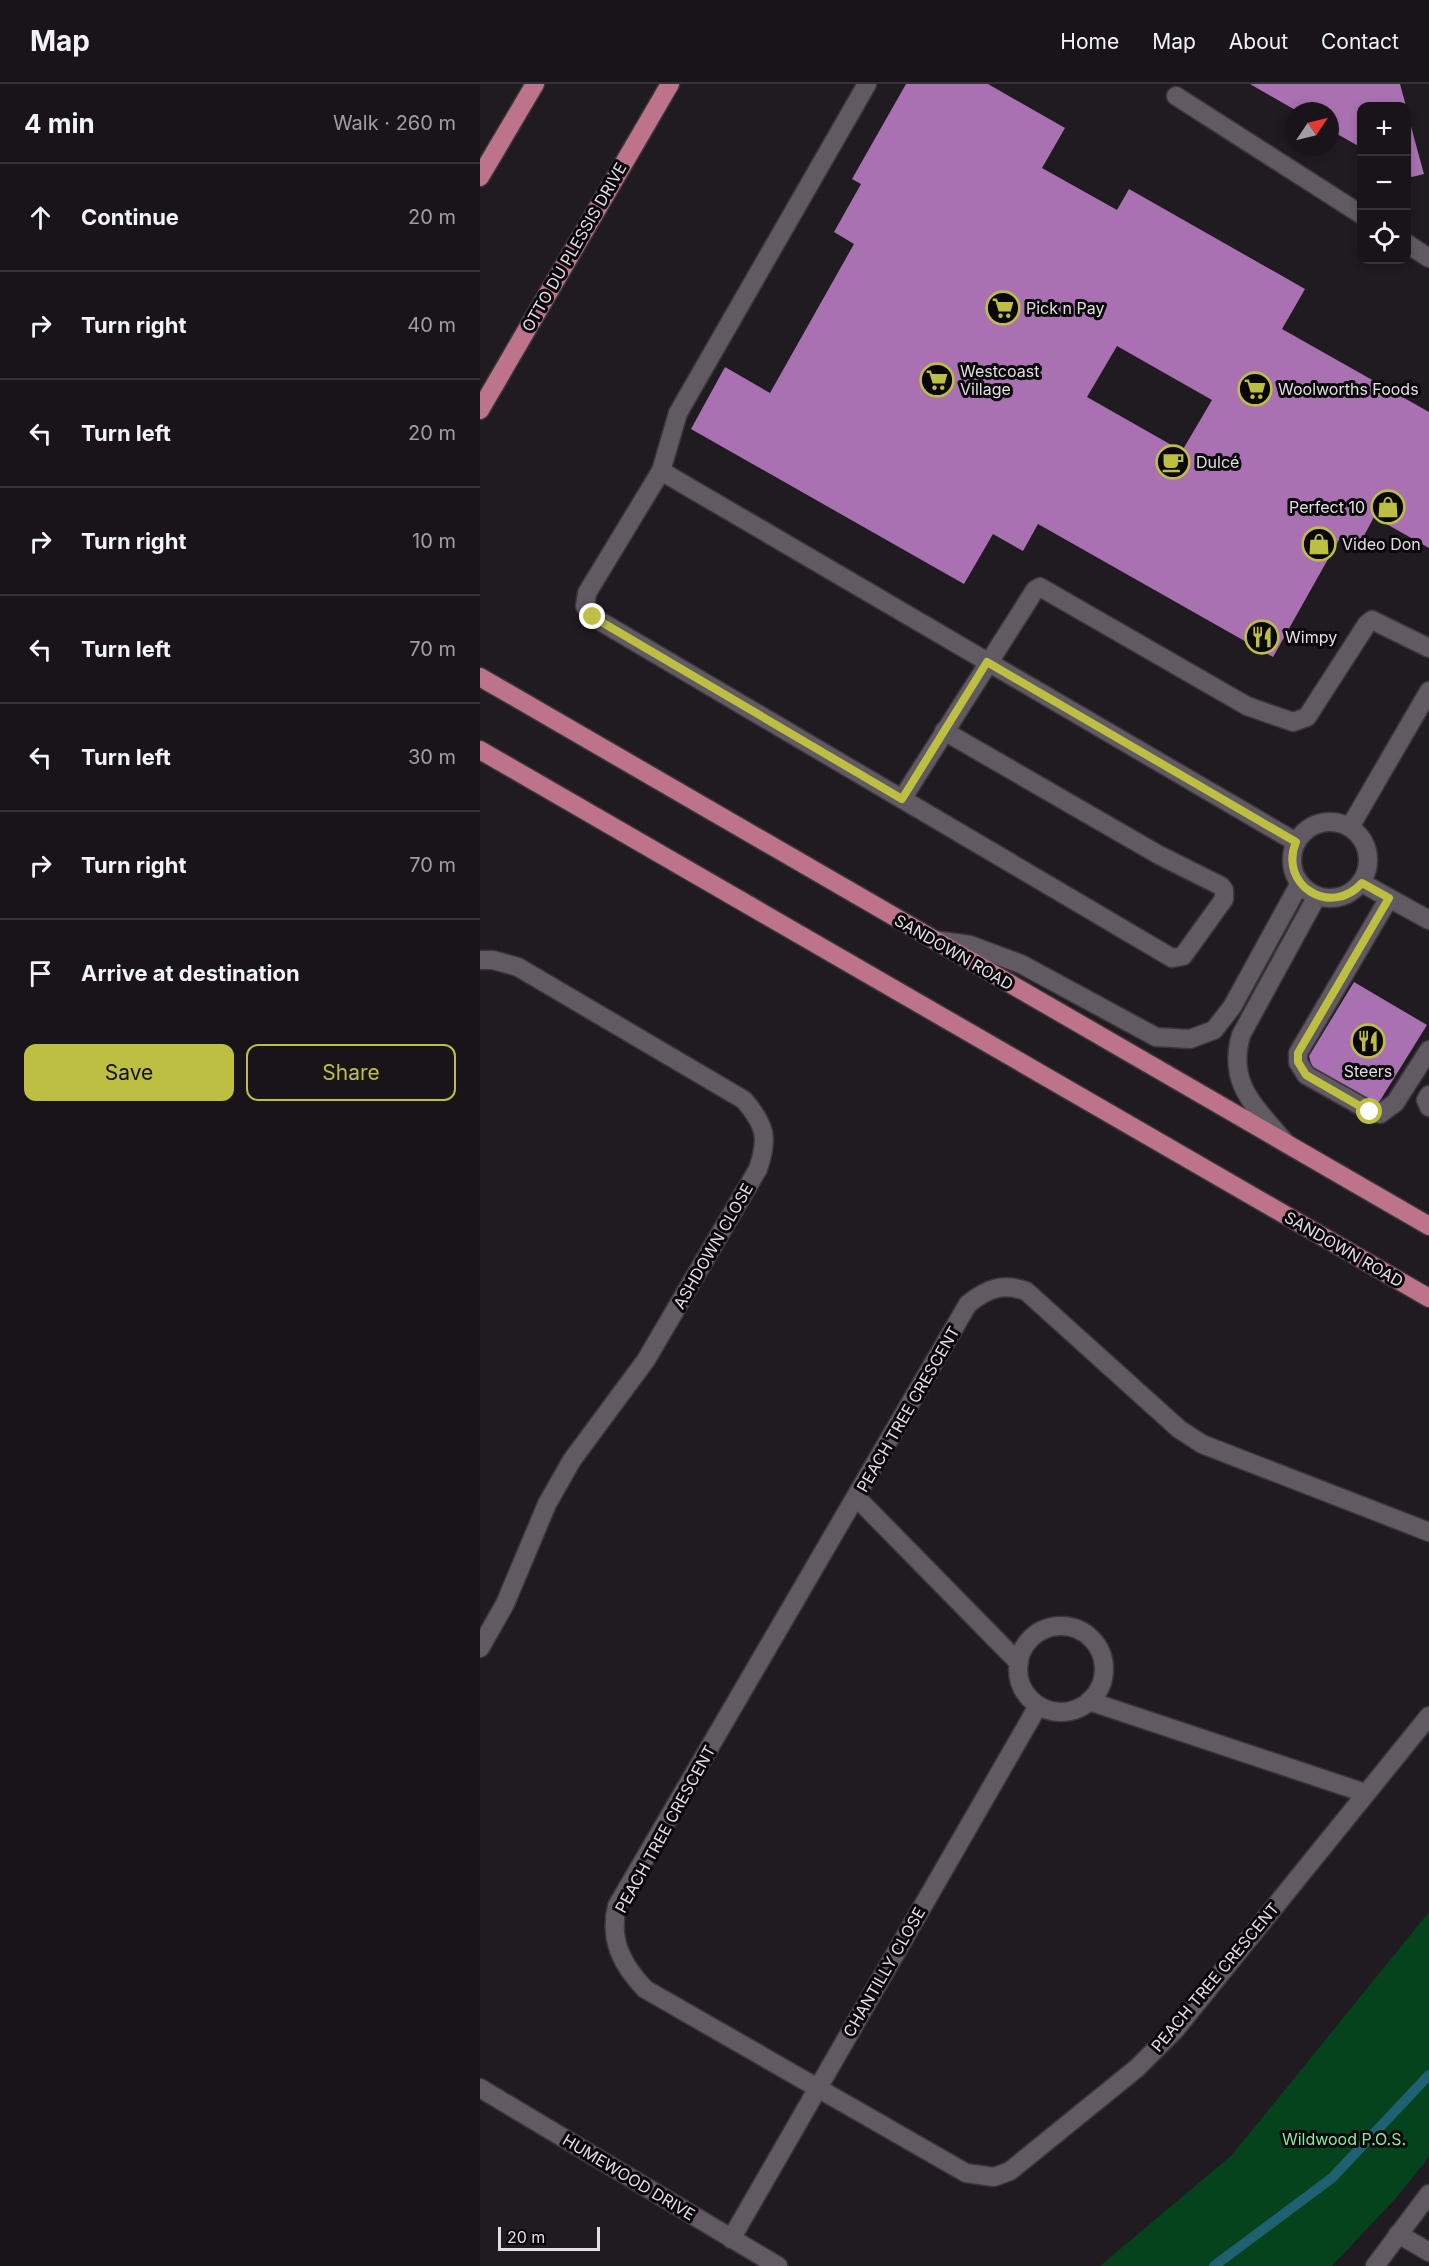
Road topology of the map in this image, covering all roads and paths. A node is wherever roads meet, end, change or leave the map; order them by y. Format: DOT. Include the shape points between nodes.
graph roads {
  1 [pos="536,84"];
  2 [pos="670,84"];
  3 [pos="867,84"];
  4 [pos="1176,96"];
  5 [pos="480,177"];
  6 [pos="1357,212"];
  7 [pos="1411,246"];
  8 [pos="1429,258"];
  9 [pos="480,410"];
  10 [pos="661,471"];
  11 [pos="1429,648"];
  12 [pos="987,662"];
  13 [pos="480,677"];
  14 [pos="1428,697"];
  15 [pos="945,731"];
  16 [pos="480,750"];
  17 [pos="902,799"];
  18 [pos="1350,827"];
  19 [pos="1296,842"];
  20 [pos="1300,883"];
  21 [pos="1362,883"];
  22 [pos="1317,896"];
  23 [pos="1389,898"];
  24 [pos="1429,920"];
  25 [pos="934,940"];
  26 [pos="480,960"];
  27 [pos="1429,1050"];
  28 [pos="1285,1142"];
  29 [pos="1429,1226"];
  30 [pos="1429,1298"];
  31 [pos="857,1498"];
  32 [pos="1429,1532"];
  33 [pos="480,1648"];
  34 [pos="1019,1663"];
  35 [pos="1089,1701"];
  36 [pos="1038,1706"];
  37 [pos="1429,1716"];
  38 [pos="1365,1793"];
  39 [pos="480,2088"];
  40 [pos="817,2089"];
  41 [pos="1429,2194"];
  42 [pos="1398,2234"];
  43 [pos="731,2239"];
  44 [pos="1429,2252"];
  45 [pos="778,2266"];
  46 [pos="1375,2266"];
  1 -- 5 [label="main road"];
  2 -- 9 [label="main road, OTTO DU PLESSIS DRIVE"];
  3 -- 10 [label="street" via="678,413"];
  4 -- 6 [label="street"];
  7 -- 8 [label="street"];
  10 -- 12 [label="street"];
  10 -- 17 [label="street" via="586,593 588,611"];
  11 -- 12 [label="street" via="1372,620 1306,717 1293,722 1247,706 1040,587"];
  12 -- 15 [label="street"];
  12 -- 19 [label="street"];
  13 -- 25 [label="main road, SANDOWN ROAD"];
  14 -- 18 [label="street"];
  15 -- 17 [label="street"];
  15 -- 17 [label="street" via="1159,855 1218,884 1224,890 1224,899 1183,956 1172,958"];
  16 -- 30 [label="main road, SANDOWN ROAD"];
  18 -- 19 [label="street" via="1336,822 1320,823 1306,830"];
  18 -- 21 [label="street" via="1362,838 1368,853"];
  19 -- 20 [label="street" via="1293,868"];
  20 -- 22 [label="street"];
  20 -- 25 [label="street" via="1232,1007 1214,1030 1190,1040 1156,1036 1021,964 970,945"];
  21 -- 22 [label="street" via="1341,897"];
  21 -- 23 [label="street"];
  22 -- 28 [label="street" via="1241,1035 1236,1055 1240,1083"];
  23 -- 24 [label="street"];
  23 -- 27 [label="street" via="1298,1053 1298,1062 1306,1075 1380,1114 1395,1103"];
  25 -- 28 [label="main road, SANDOWN ROAD"];
  26 -- 33 [label="street, ASHDOWN CLOSE" via="518,967 744,1100 758,1117 765,1139 758,1169 646,1360 572,1460 547,1504 505,1604"];
  28 -- 29 [label="main road, SANDOWN ROAD"];
  31 -- 32 [label="street, PEACH TREE CRESCENT" via="968,1304 998,1286 1026,1291 1046,1306 1179,1429 1202,1444"];
  31 -- 34 [label="street"];
  31 -- 40 [label="street, PEACH TREE CRESCENT" via="617,1906 614,1922 621,1959 645,1989"];
  34 -- 35 [label="street" via="1024,1646 1041,1631 1064,1626 1086,1635 1103,1664 1100,1688"];
  34 -- 36 [label="street" via="1020,1684"];
  35 -- 36 [label="street" via="1061,1712"];
  35 -- 38 [label="street"];
  36 -- 40 [label="street, CHANTILLY CLOSE"];
  37 -- 38 [label="street, PEACH TREE CRESCENT"];
  38 -- 40 [label="street, PEACH TREE CRESCENT" via="1175,2030 1137,2068 1010,2171 994,2177 966,2173"];
  39 -- 43 [label="street, HUMEWOOD DRIVE"];
  40 -- 43 [label="street, CHANTILLY CLOSE"];
  41 -- 42 [label="street"];
  42 -- 44 [label="street"];
  42 -- 46 [label="street"];
  43 -- 45 [label="street, HUMEWOOD DRIVE"];
}
